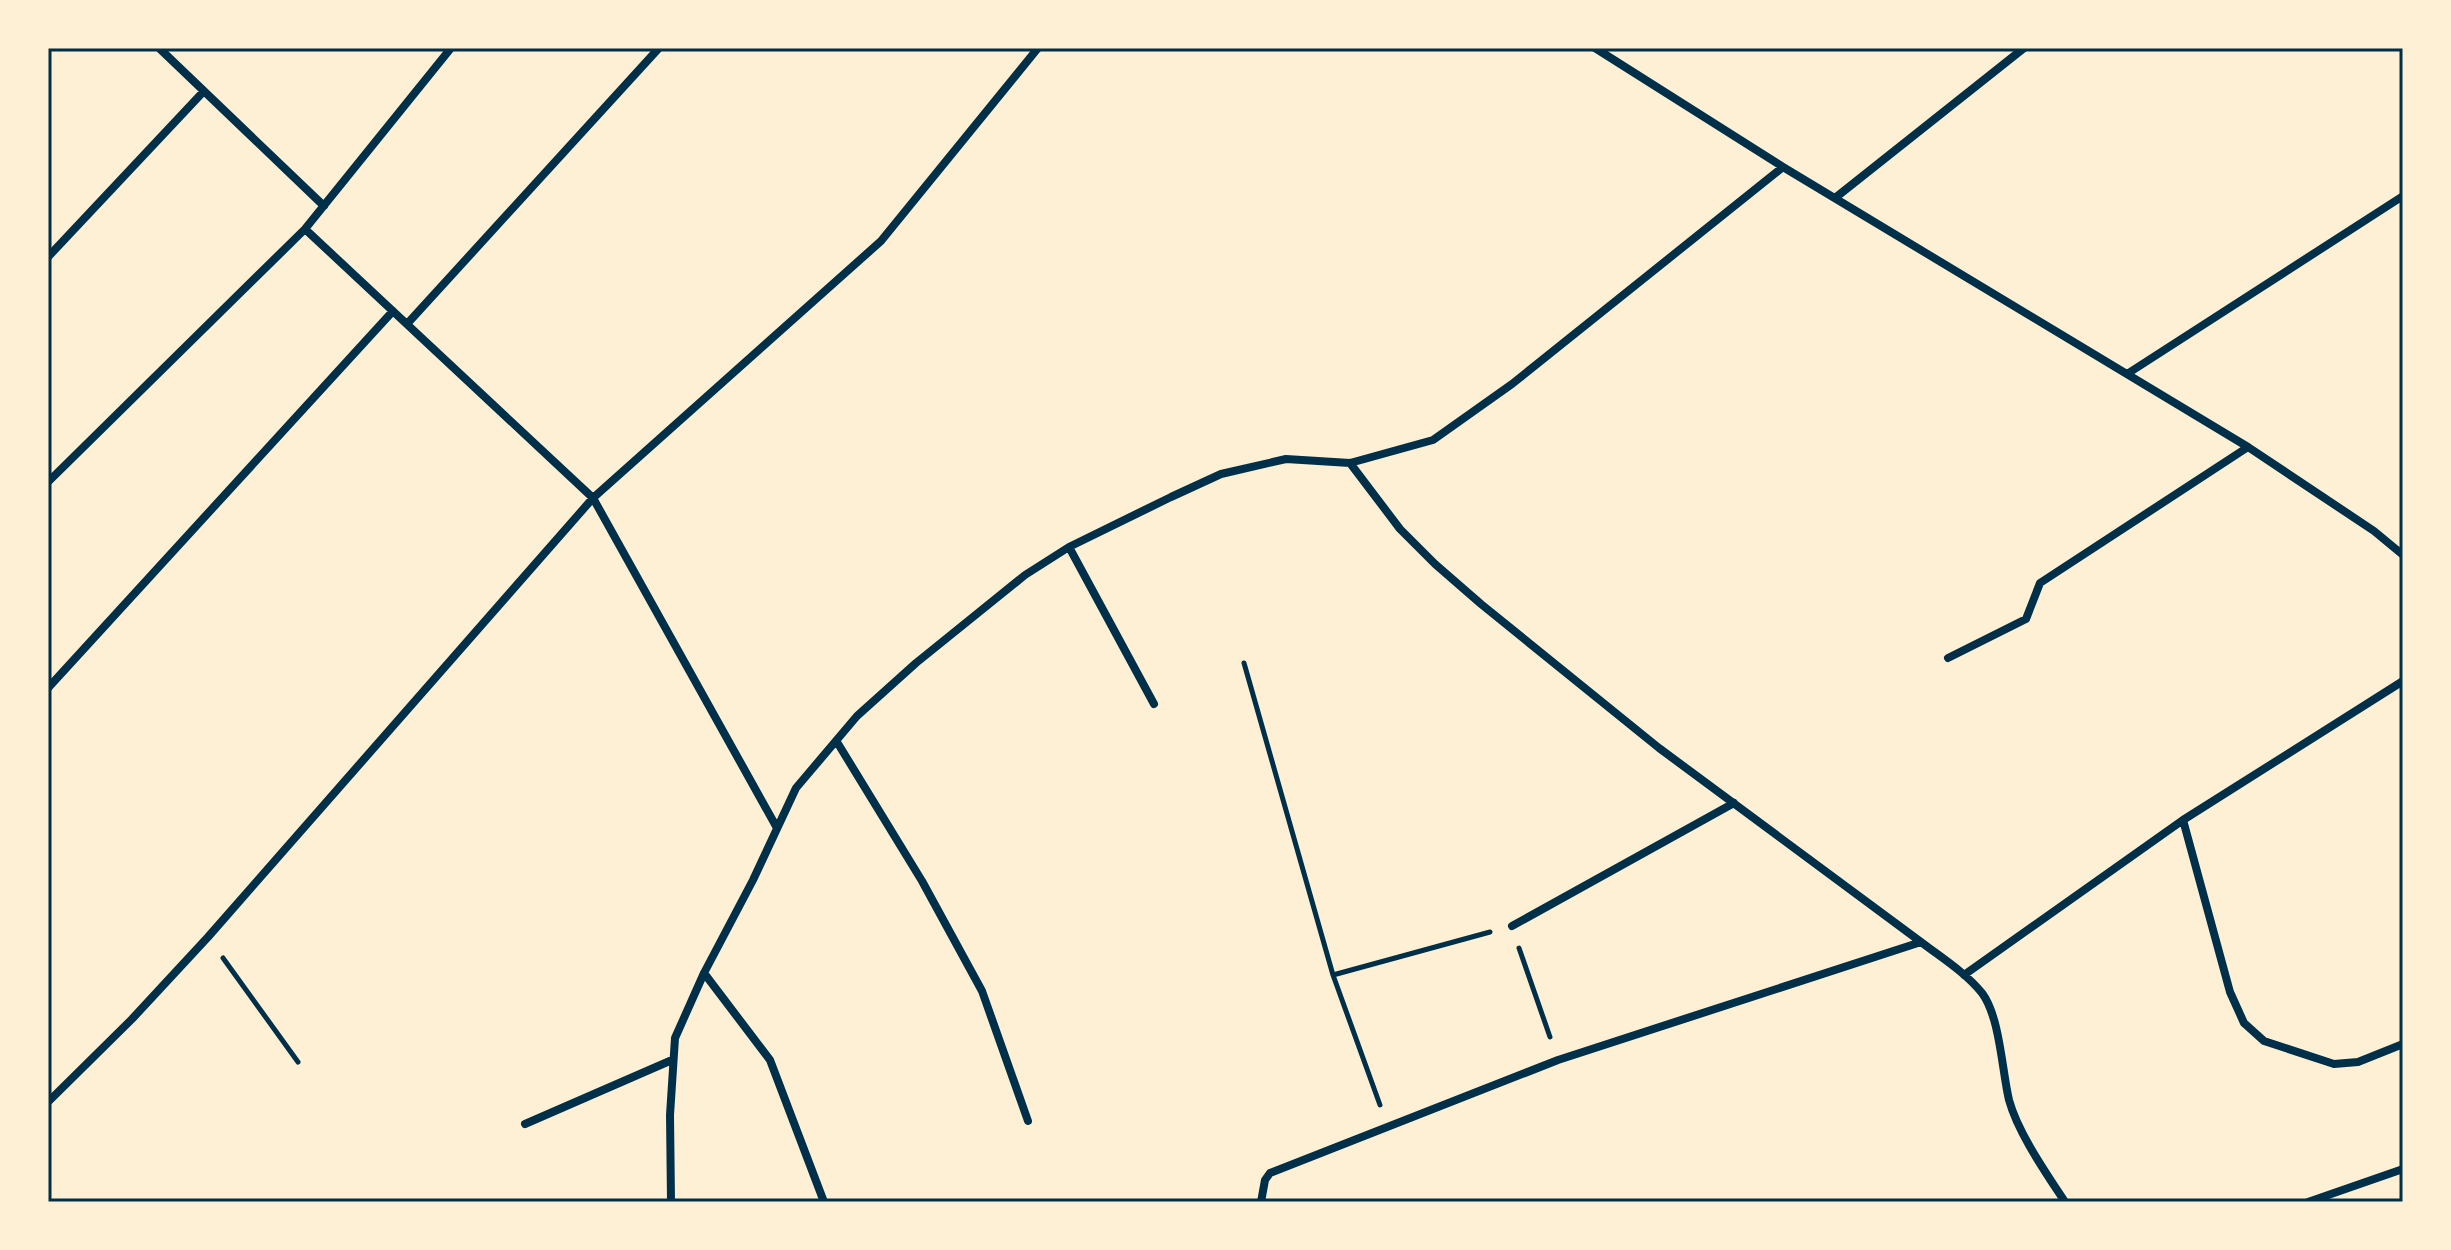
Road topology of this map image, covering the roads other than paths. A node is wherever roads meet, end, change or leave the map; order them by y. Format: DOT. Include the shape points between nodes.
graph roads {
  1 [pos="159,48"];
  2 [pos="451,48"];
  3 [pos="659,48"];
  4 [pos="1038,48"];
  5 [pos="1595,48"];
  6 [pos="2024,48"];
  7 [pos="204,91"];
  8 [pos="1783,167"];
  9 [pos="2403,196"];
  10 [pos="1835,198"];
  11 [pos="324,206"];
  12 [pos="305,229"];
  13 [pos="48,257"];
  14 [pos="393,311"];
  15 [pos="407,324"];
  16 [pos="2127,374"];
  17 [pos="2248,447"];
  18 [pos="1350,463"];
  19 [pos="48,482"];
  20 [pos="593,498"];
  21 [pos="1069,547"];
  22 [pos="2403,555"];
  23 [pos="1948,658"];
  24 [pos="2403,681"];
  25 [pos="48,688"];
  26 [pos="1154,704"];
  27 [pos="837,742"];
  28 [pos="1734,803"];
  29 [pos="2183,820"];
  30 [pos="777,828"];
  31 [pos="1512,926"];
  32 [pos="1921,942"];
  33 [pos="704,973"];
  34 [pos="1964,975"];
  35 [pos="2403,1044"];
  36 [pos="672,1060"];
  37 [pos="48,1102"];
  38 [pos="1028,1121"];
  39 [pos="525,1124"];
  40 [pos="2403,1169"];
  41 [pos="671,1202"];
  42 [pos="824,1202"];
  43 [pos="1261,1202"];
  44 [pos="2065,1202"];
  45 [pos="2308,1202"];
  1 -- 7 [label="street"];
  2 -- 11 [label="street"];
  3 -- 15 [label="street"];
  4 -- 20 [label="street" via="881,241"];
  5 -- 8 [label="street"];
  6 -- 10 [label="street"];
  7 -- 11 [label="street"];
  7 -- 13 [label="street"];
  8 -- 10 [label="street"];
  8 -- 18 [label="street" via="1512,384 1433,440"];
  9 -- 16 [label="street"];
  10 -- 16 [label="street"];
  11 -- 12 [label="street"];
  12 -- 14 [label="street"];
  12 -- 19 [label="street"];
  14 -- 15 [label="street"];
  14 -- 25 [label="street"];
  15 -- 20 [label="street"];
  16 -- 17 [label="street"];
  17 -- 22 [label="street"];
  17 -- 23 [label="street" via="2040,583 2026,619"];
  18 -- 21 [label="street" via="1286,459 1221,474"];
  18 -- 28 [label="street" via="1400,529 1435,564"];
  20 -- 30 [label="street"];
  20 -- 37 [label="street" via="208,937"];
  21 -- 26 [label="street"];
  21 -- 27 [label="street" via="1025,575 916,663 857,716"];
  24 -- 29 [label="street"];
  27 -- 30 [label="street" via="796,788"];
  27 -- 38 [label="street" via="982,991"];
  28 -- 31 [label="street"];
  28 -- 32 [label="street"];
  29 -- 34 [label="street"];
  29 -- 35 [label="street" via="2230,992 2244,1023 2264,1041 2334,1064 2358,1062"];
  30 -- 33 [label="street"];
  32 -- 34 [label="street"];
  32 -- 43 [label="street" via="1558,1060 1387,1125 1270,1173"];
  33 -- 36 [label="street" via="675,1038"];
  33 -- 42 [label="street" via="770,1060"];
  34 -- 44 [label="street" via="1984,996 2010,1102"];
  36 -- 39 [label="street"];
  36 -- 41 [label="street"];
  40 -- 45 [label="street"];
}
